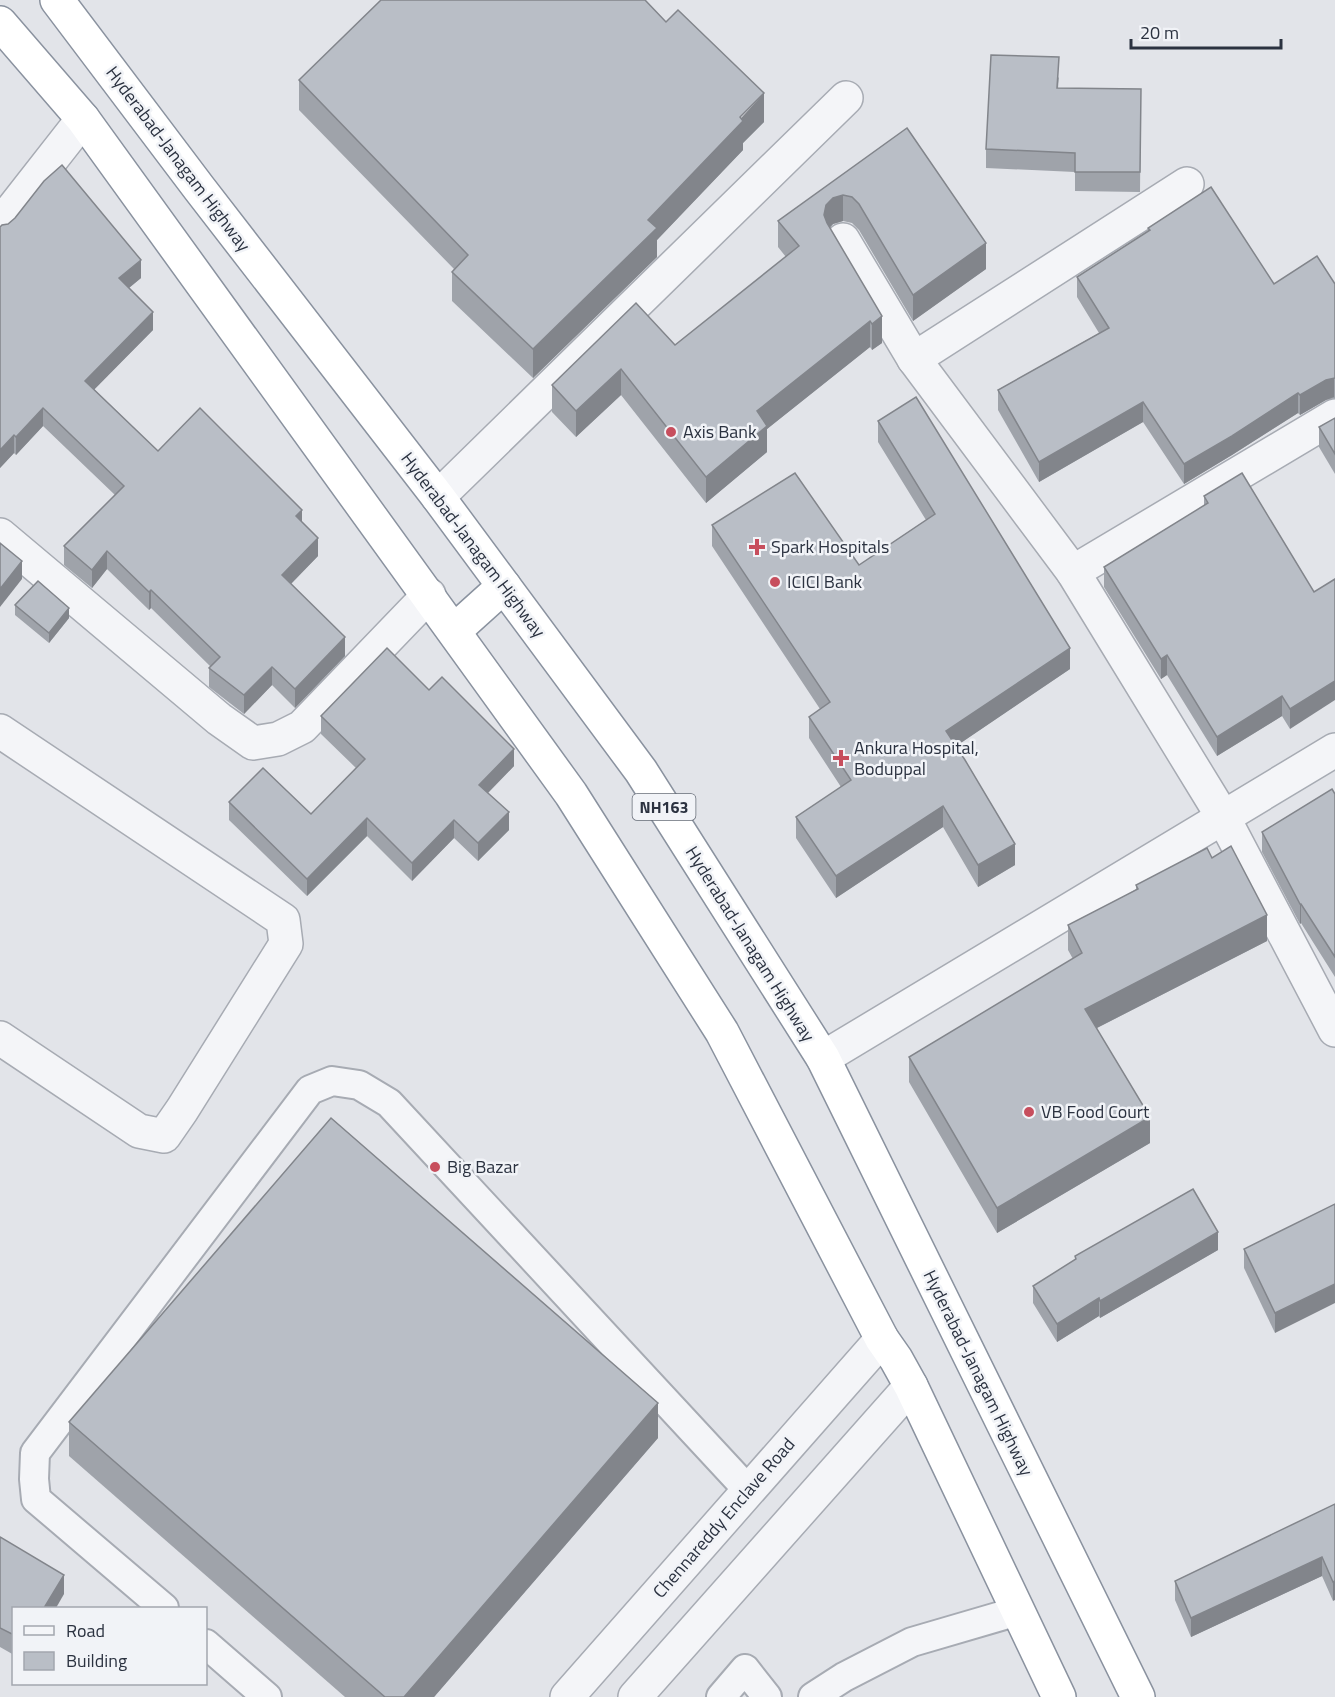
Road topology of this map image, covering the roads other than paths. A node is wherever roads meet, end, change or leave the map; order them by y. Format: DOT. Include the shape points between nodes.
graph roads {
  1 [pos="57,0"];
  2 [pos="0,23"];
  3 [pos="846,98"];
  4 [pos="84,119"];
  5 [pos="1187,184"];
  6 [pos="0,225"];
  7 [pos="843,240"];
  8 [pos="914,359"];
  9 [pos="1335,416"];
  10 [pos="438,497"];
  11 [pos="0,535"];
  12 [pos="1073,572"];
  13 [pos="504,586"];
  14 [pos="429,595"];
  15 [pos="454,631"];
  16 [pos="0,730"];
  17 [pos="1335,750"];
  18 [pos="1223,817"];
  19 [pos="1335,1030"];
  20 [pos="0,1038"];
  21 [pos="823,1058"];
  22 [pos="882,1339"];
  23 [pos="911,1386"];
  24 [pos="747,1490"];
  25 [pos="163,1607"];
  26 [pos="1018,1611"];
  27 [pos="207,1645"];
  28 [pos="267,1697"];
  29 [pos="567,1697"];
  30 [pos="635,1697"];
  31 [pos="721,1697"];
  32 [pos="767,1697"];
  33 [pos="813,1697"];
  34 [pos="1059,1697"];
  35 [pos="1138,1697"];
  1 -- 10 [label="highway, Hyderabad-Janagam Highway / NH163"];
  2 -- 4 [label="highway"];
  3 -- 10 [label="street"];
  4 -- 6 [label="street"];
  4 -- 14 [label="highway"];
  5 -- 8 [label="street"];
  7 -- 8 [label="street"];
  8 -- 12 [label="street"];
  9 -- 12 [label="street"];
  10 -- 13 [label="highway, Hyderabad-Janagam Highway / NH163"];
  11 -- 14 [label="street" via="219,719 253,742 278,739 302,727"];
  12 -- 18 [label="street"];
  13 -- 15 [label="highway"];
  13 -- 21 [label="highway, Hyderabad-Janagam Highway / NH163" via="640,771"];
  14 -- 15 [label="highway"];
  15 -- 22 [label="highway" via="571,794 722,1032"];
  16 -- 20 [label="street" via="283,920 285,944 164,1136 139,1131"];
  17 -- 18 [label="street"];
  18 -- 19 [label="street"];
  18 -- 21 [label="street"];
  21 -- 35 [label="highway, Hyderabad-Janagam Highway / NH163"];
  22 -- 23 [label="highway"];
  22 -- 24 [label="street, Chennareddy Enclave Road"];
  23 -- 26 [label="highway"];
  23 -- 30 [label="street"];
  24 -- 25 [label="lane" via="389,1103 359,1085 332,1081 310,1090 35,1453 36,1499"];
  24 -- 29 [label="street, Chennareddy Enclave Road"];
  26 -- 33 [label="lane" via="912,1642"];
  26 -- 34 [label="highway"];
  27 -- 28 [label="lane"];
  31 -- 32 [label="lane" via="745,1669"];
}
